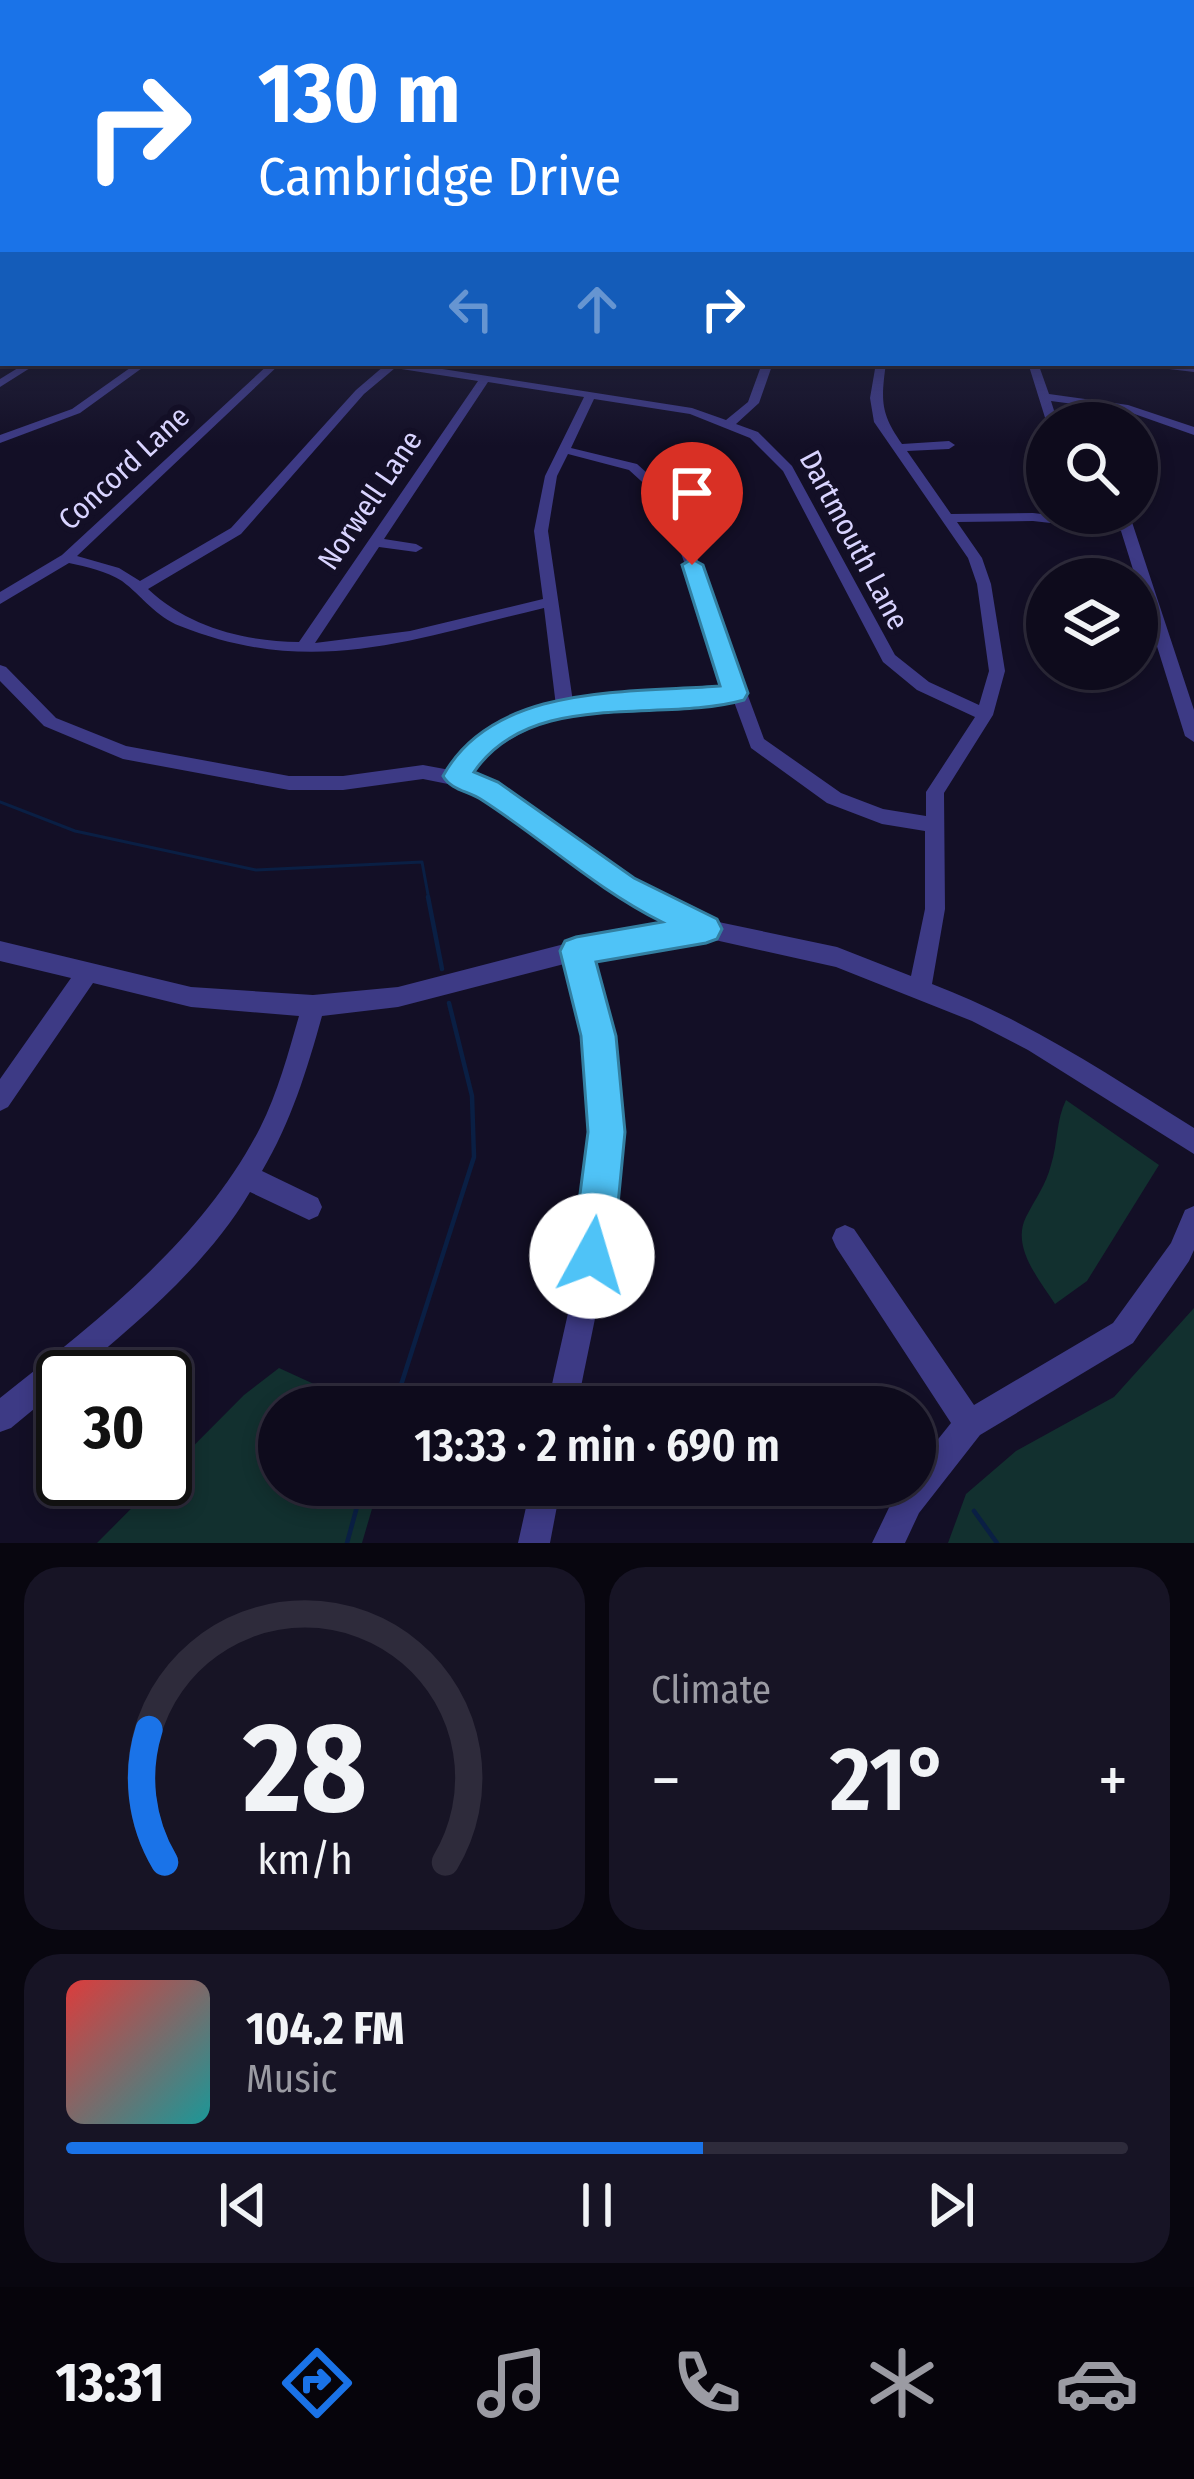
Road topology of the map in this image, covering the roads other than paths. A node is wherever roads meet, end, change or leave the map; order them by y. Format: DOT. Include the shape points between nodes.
graph roads {
  1 [pos="28,366"];
  2 [pos="140,366"];
  3 [pos="273,366"];
  4 [pos="385,366"];
  5 [pos="398,366"];
  6 [pos="767,366"];
  7 [pos="881,366"];
  8 [pos="1034,366"];
  9 [pos="483,381"];
  10 [pos="0,384"];
  11 [pos="590,395"];
  12 [pos="1042,397"];
  13 [pos="1044,402"];
  14 [pos="731,422"];
  15 [pos="1191,426"];
  16 [pos="0,439"];
  17 [pos="950,445"];
  18 [pos="900,448"];
  19 [pos="562,449"];
  20 [pos="1026,517"];
  21 [pos="949,518"];
  22 [pos="1130,534"];
  23 [pos="374,542"];
  24 [pos="416,548"];
  25 [pos="67,559"];
  26 [pos="139,588"];
  27 [pos="0,599"];
  28 [pos="549,602"];
  29 [pos="302,649"];
  30 [pos="0,671"];
  31 [pos="735,693"];
  32 [pos="1188,700"];
  33 [pos="565,708"];
  34 [pos="985,715"];
  35 [pos="1194,736"];
  36 [pos="456,776"];
  37 [pos="933,825"];
  38 [pos="706,929"];
  39 [pos="0,951"];
  40 [pos="576,951"];
  41 [pos="87,974"];
  42 [pos="920,986"];
  43 [pos="313,1006"];
  44 [pos="0,1099"];
  45 [pos="1194,1142"];
  46 [pos="248,1177"];
  47 [pos="309,1208"];
  48 [pos="1194,1219"];
  49 [pos="845,1238"];
  50 [pos="566,1386"];
  51 [pos="0,1417"];
  52 [pos="969,1424"];
  53 [pos="542,1506"];
  54 [pos="534,1543"];
  55 [pos="887,1543"];
  1 -- 10 [label="street"];
  2 -- 16 [label="street" via="76,411"];
  3 -- 25 [label="street, Concord Lane"];
  4 -- 26 [label="street" via="236,531"];
  5 -- 9 [label="street, Dartmouth Lane"];
  6 -- 14 [label="street" via="753,403"];
  7 -- 18 [label="street" via="880,422"];
  8 -- 12 [label="street"];
  9 -- 11 [label="street, Dartmouth Lane"];
  9 -- 23 [label="street, Norwell Lane"];
  11 -- 14 [label="street, Dartmouth Lane"];
  11 -- 19 [label="street"];
  12 -- 13 [label="street"];
  12 -- 15 [label="street"];
  14 -- 34 [label="street, Dartmouth Lane" via="783,460 889,658 916,682"];
  17 -- 18 [label="street"];
  18 -- 21 [label="street"];
  19 -- 28 [label="street" via="541,531"];
  19 -- 31 [label="street" via="633,467 668,498"];
  20 -- 21 [label="street"];
  21 -- 34 [label="street" via="984,584 997,671"];
  22 -- 32 [label="street"];
  23 -- 24 [label="street"];
  23 -- 29 [label="street, Norwell Lane"];
  25 -- 26 [label="street" via="114,570"];
  25 -- 27 [label="street, Concord Lane"];
  26 -- 29 [label="street" via="175,619"];
  28 -- 29 [label="street" via="405,640"];
  28 -- 33 [label="street"];
  30 -- 36 [label="street" via="50,722 123,752 290,783"];
  31 -- 33 [label="street"];
  31 -- 37 [label="street" via="757,743 811,785 882,816"];
  32 -- 35 [label="street"];
  33 -- 36 [label="street" via="491,738"];
  34 -- 37 [label="street" via="935,792"];
  36 -- 38 [label="street" via="488,790 623,888"];
  37 -- 42 [label="street" via="935,909"];
  38 -- 40 [label="street"];
  38 -- 42 [label="street" via="781,941"];
  39 -- 41 [label="street"];
  40 -- 43 [label="street" via="420,993"];
  40 -- 50 [label="street" via="598,1036 606,1132"];
  41 -- 43 [label="street" via="239,1004"];
  41 -- 44 [label="street"];
  42 -- 45 [label="street" via="1036,1042"];
  43 -- 46 [label="street" via="285,1111"];
  46 -- 47 [label="street"];
  46 -- 51 [label="street" via="160,1284"];
  48 -- 52 [label="street" via="1124,1333"];
  49 -- 52 [label="street"];
  52 -- 55 [label="street"];
  53 -- 54 [label="street"];
}
